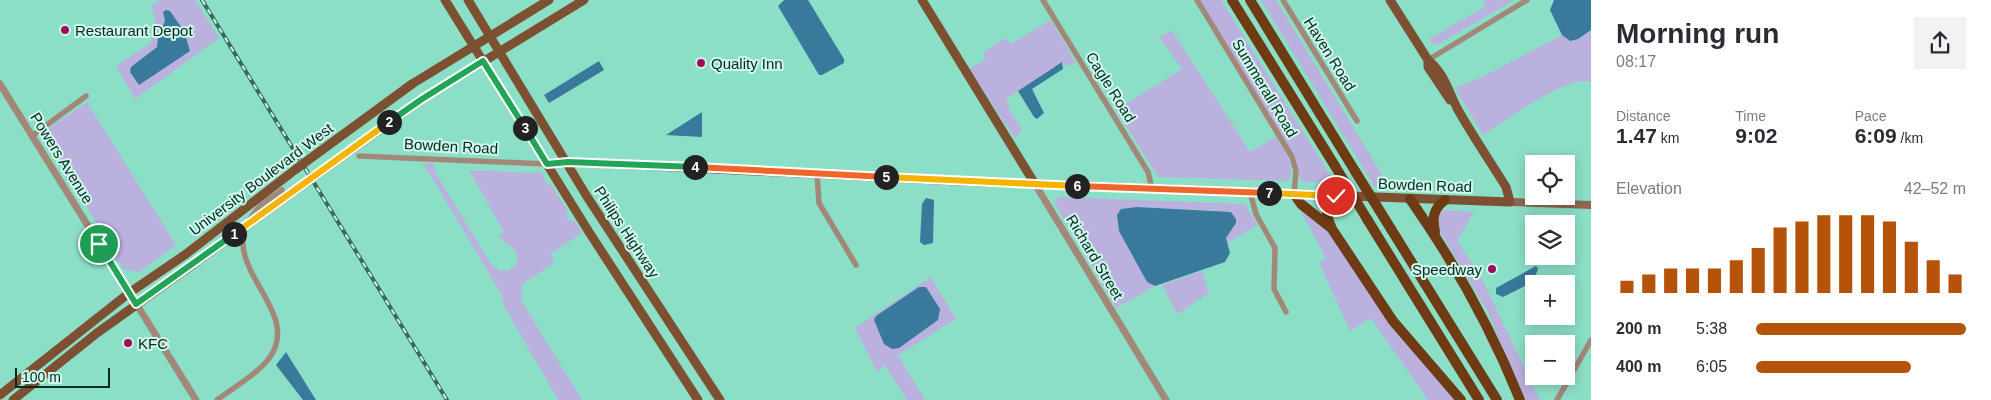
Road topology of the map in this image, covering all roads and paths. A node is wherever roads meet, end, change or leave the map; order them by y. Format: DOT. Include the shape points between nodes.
graph roads {
  1 [pos="445,0"];
  2 [pos="468,0"];
  3 [pos="549,0"];
  4 [pos="584,0"];
  5 [pos="922,0"];
  6 [pos="1043,0"];
  7 [pos="1197,0"];
  8 [pos="1232,0"];
  9 [pos="1250,0"];
  10 [pos="1283,0"];
  11 [pos="1390,0"];
  12 [pos="1527,0"];
  13 [pos="489,35"];
  14 [pos="472,45"];
  15 [pos="499,51"];
  16 [pos="1428,60"];
  17 [pos="483,61"];
  18 [pos="0,84"];
  19 [pos="86,96"];
  20 [pos="1357,121"];
  21 [pos="32,136"];
  22 [pos="359,156"];
  23 [pos="568,162"];
  24 [pos="547,164"];
  25 [pos="817,174"];
  26 [pos="1035,184"];
  27 [pos="1152,189"];
  28 [pos="282,190"];
  29 [pos="1250,192"];
  30 [pos="1294,194"];
  31 [pos="1336,196"];
  32 [pos="1410,199"];
  33 [pos="1445,200"];
  34 [pos="1510,202"];
  35 [pos="1591,206"];
  36 [pos="1332,229"];
  37 [pos="1436,236"];
  38 [pos="856,265"];
  39 [pos="129,293"];
  40 [pos="136,304"];
  41 [pos="1286,312"];
  42 [pos="1591,340"];
  43 [pos="697,365"];
  44 [pos="681,376"];
  45 [pos="2,396"];
  46 [pos="13,400"];
  47 [pos="196,400"];
  48 [pos="217,400"];
  49 [pos="698,400"];
  50 [pos="720,400"];
  51 [pos="1166,400"];
  52 [pos="1461,400"];
  53 [pos="1478,400"];
  54 [pos="1497,400"];
  55 [pos="1520,400"];
  56 [pos="1557,400"];
  1 -- 14 [label="main road, Philips Highway"];
  2 -- 13 [label="main road, Philips Highway"];
  3 -- 13 [label="main road, University Boulevard West"];
  4 -- 15 [label="main road, University Boulevard West"];
  5 -- 26 [label="main road, Richard Street"];
  6 -- 27 [label="street, Cagle Road" via="1148,172"];
  7 -- 30 [label="street, Summerall Road" via="1292,157 1296,171"];
  8 -- 53 [label="highway, bridge"];
  9 -- 54 [label="highway, bridge"];
  10 -- 20 [label="street, Haven Road"];
  11 -- 16 [label="main road"];
  12 -- 16 [label="street"];
  13 -- 14 [label="main road, University Boulevard West"];
  13 -- 15 [label="main road, Philips Highway"];
  14 -- 17 [label="main road, Philips Highway"];
  14 -- 39 [label="main road, University Boulevard West, bridge" via="308,159 186,254"];
  15 -- 17 [label="main road, University Boulevard West"];
  15 -- 23 [label="main road, Philips Highway"];
  16 -- 34 [label="main road" via="1447,84 1457,107 1506,187"];
  17 -- 24 [label="main road, Philips Highway"];
  17 -- 40 [label="main road, University Boulevard West, bridge" via="422,99"];
  18 -- 21 [label="street, Powers Avenue"];
  19 -- 21 [label="street"];
  21 -- 39 [label="street, Powers Avenue"];
  22 -- 24 [label="street, Bowden Road"];
  23 -- 24 [label="main road, Bowden Road"];
  23 -- 25 [label="main road, Bowden Road"];
  23 -- 43 [label="main road, Philips Highway" via="586,195"];
  24 -- 44 [label="main road, Philips Highway"];
  25 -- 26 [label="main road, Bowden Road"];
  25 -- 38 [label="street" via="819,203"];
  26 -- 27 [label="main road, Bowden Road"];
  26 -- 51 [label="street, Richard Street"];
  27 -- 29 [label="main road, Bowden Road"];
  28 -- 48 [label="street" via="256,210 250,219 244,244 248,269 278,325 277,343 266,361"];
  29 -- 30 [label="main road, Bowden Road"];
  29 -- 41 [label="street" via="1256,214 1275,248 1274,289"];
  30 -- 31 [label="main road, Bowden Road"];
  30 -- 36 [label="highway" via="1301,204"];
  31 -- 32 [label="main road, Bowden Road"];
  31 -- 36 [label="highway" via="1326,213"];
  32 -- 33 [label="main road, Bowden Road"];
  32 -- 37 [label="highway"];
  33 -- 34 [label="main road, Bowden Road"];
  33 -- 37 [label="highway" via="1433,215"];
  34 -- 35 [label="main road, Bowden Road"];
  36 -- 52 [label="highway" via="1392,321"];
  37 -- 55 [label="highway" via="1482,314"];
  39 -- 40 [label="street, Powers Avenue"];
  39 -- 45 [label="main road, University Boulevard West"];
  40 -- 46 [label="main road, University Boulevard West"];
  40 -- 47 [label="street, Powers Avenue"];
  42 -- 56 [label="street"];
  43 -- 44 [label="main road"];
  43 -- 50 [label="main road, Philips Highway"];
  44 -- 49 [label="main road, Philips Highway"];
}
